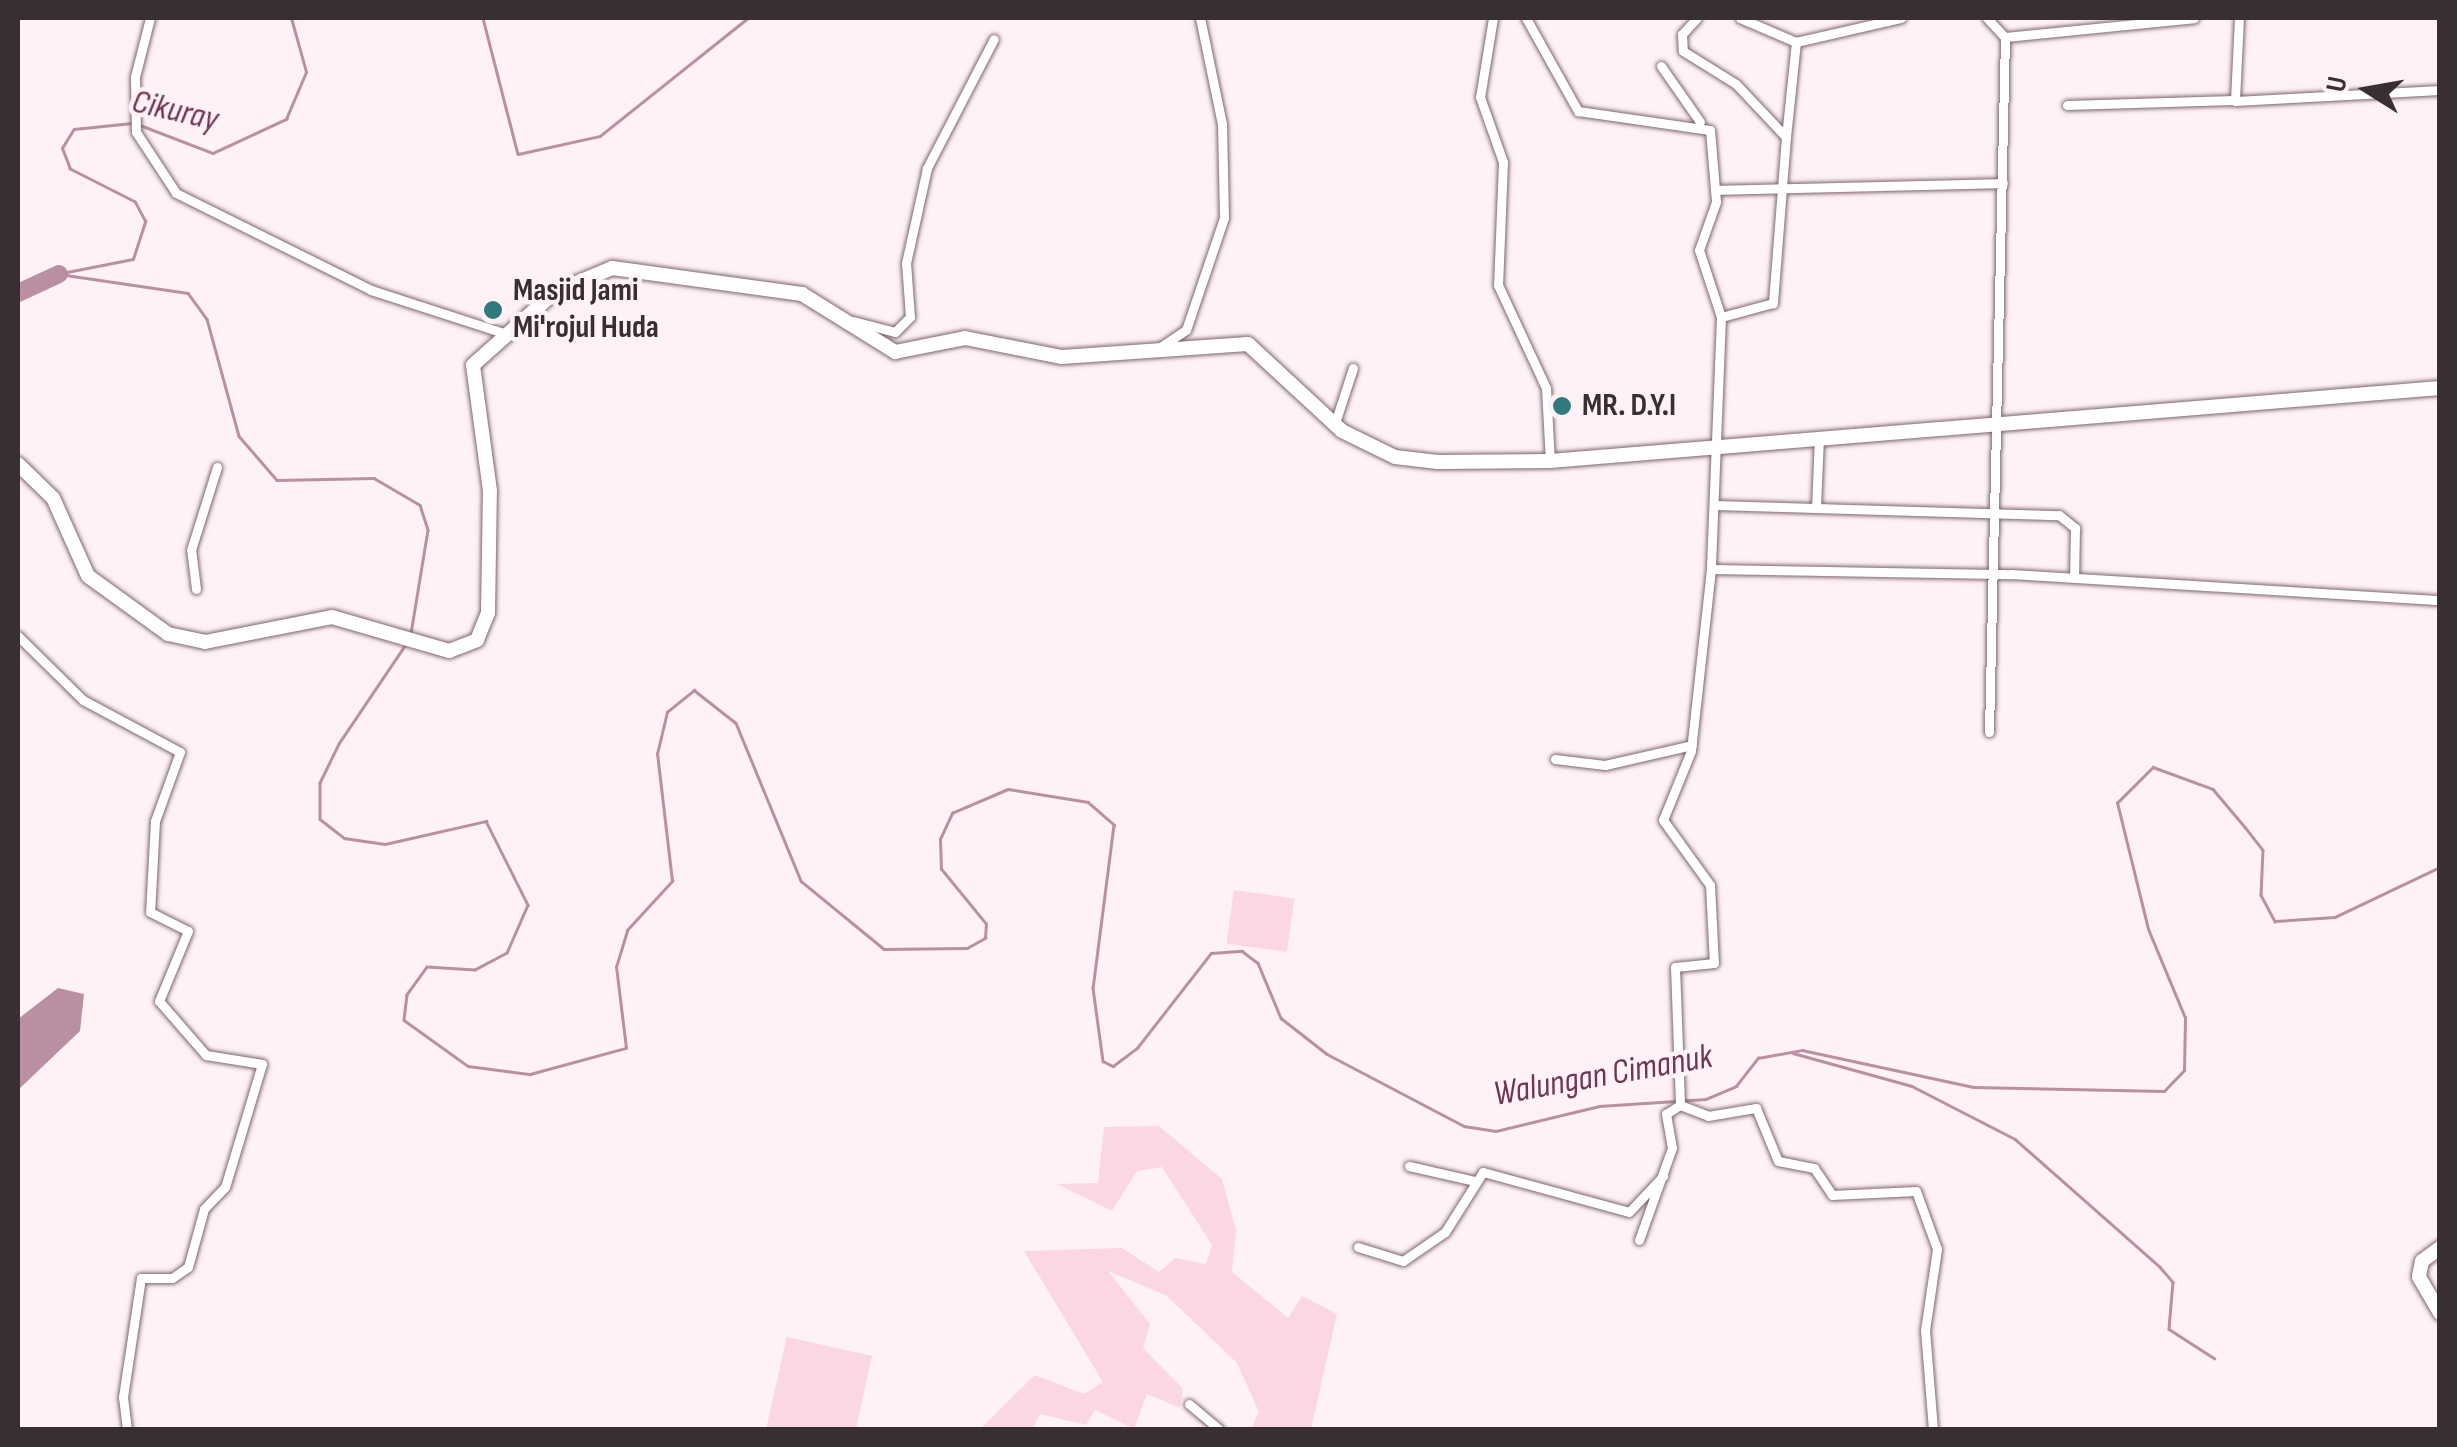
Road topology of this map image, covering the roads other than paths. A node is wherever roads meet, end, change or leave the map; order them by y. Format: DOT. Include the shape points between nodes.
graph roads {
  1 [pos="150,18"];
  2 [pos="1200,18"];
  3 [pos="1493,18"];
  4 [pos="1526,18"];
  5 [pos="1697,18"];
  6 [pos="1740,18"];
  7 [pos="1900,18"];
  8 [pos="1986,18"];
  9 [pos="2194,18"];
  10 [pos="2239,18"];
  11 [pos="2148,20"];
  12 [pos="1755,21"];
  13 [pos="2005,37"];
  14 [pos="994,39"];
  15 [pos="1796,42"];
  16 [pos="1661,66"];
  17 [pos="2440,90"];
  18 [pos="2234,100"];
  19 [pos="2067,105"];
  20 [pos="1700,122"];
  21 [pos="1786,138"];
  22 [pos="1788,184"];
  23 [pos="2003,184"];
  24 [pos="1716,190"];
  25 [pos="1721,317"];
  26 [pos="853,321"];
  27 [pos="503,332"];
  28 [pos="1162,346"];
  29 [pos="1353,368"];
  30 [pos="2440,388"];
  31 [pos="1997,422"];
  32 [pos="1334,426"];
  33 [pos="1820,436"];
  34 [pos="1716,446"];
  35 [pos="1550,461"];
  36 [pos="18,464"];
  37 [pos="218,467"];
  38 [pos="1714,505"];
  39 [pos="1816,508"];
  40 [pos="1994,515"];
  41 [pos="1711,570"];
  42 [pos="1995,574"];
  43 [pos="2074,578"];
  44 [pos="196,589"];
  45 [pos="2440,600"];
  46 [pos="18,636"];
  47 [pos="1989,732"];
  48 [pos="1692,745"];
  49 [pos="1555,759"];
  50 [pos="1680,1103"];
  51 [pos="1409,1166"];
  52 [pos="1663,1176"];
  53 [pos="1475,1181"];
  54 [pos="1638,1240"];
  55 [pos="1358,1248"];
  56 [pos="2440,1248"];
  57 [pos="2440,1313"];
  58 [pos="1189,1404"];
  59 [pos="127,1430"];
  60 [pos="1220,1430"];
  61 [pos="1932,1430"];
  1 -- 27 [label="street" via="136,132 166,182 210,218 383,294"];
  2 -- 28 [label="street" via="1222,124 1224,218 1186,330"];
  3 -- 35 [label="street" via="1480,97 1503,162 1498,285 1546,388"];
  4 -- 20 [label="street" via="1578,111 1640,125"];
  5 -- 21 [label="street" via="1682,34 1683,51 1736,84"];
  6 -- 12 [label="street"];
  7 -- 15 [label="street"];
  8 -- 13 [label="street"];
  9 -- 11 [label="street"];
  10 -- 18 [label="street"];
  11 -- 13 [label="street"];
  12 -- 15 [label="street"];
  13 -- 23 [label="street"];
  14 -- 26 [label="street" via="918,200 910,316 895,332"];
  15 -- 21 [label="street"];
  16 -- 20 [label="street"];
  17 -- 18 [label="street"];
  18 -- 19 [label="street"];
  20 -- 24 [label="street" via="1710,130"];
  21 -- 22 [label="street"];
  22 -- 23 [label="street"];
  22 -- 24 [label="street"];
  22 -- 25 [label="street" via="1773,303"];
  23 -- 31 [label="street"];
  24 -- 25 [label="street" via="1698,250"];
  25 -- 34 [label="street"];
  26 -- 27 [label="main road" via="802,294 612,268 564,286"];
  26 -- 28 [label="main road" via="895,352 966,338 1062,357"];
  27 -- 36 [label="main road" via="479,354 472,378 490,502 486,625 470,646 427,649 378,628 316,616 205,642 168,634 88,576 52,498"];
  28 -- 32 [label="main road" via="1254,346"];
  29 -- 32 [label="street"];
  30 -- 31 [label="main road"];
  31 -- 33 [label="main road"];
  31 -- 40 [label="street"];
  32 -- 35 [label="main road" via="1395,457"];
  33 -- 34 [label="main road"];
  33 -- 39 [label="street"];
  34 -- 35 [label="main road"];
  34 -- 38 [label="street"];
  37 -- 44 [label="street" via="191,550"];
  38 -- 39 [label="street"];
  38 -- 41 [label="street"];
  39 -- 40 [label="street"];
  40 -- 42 [label="street"];
  40 -- 43 [label="street" via="2072,522"];
  41 -- 42 [label="street"];
  41 -- 48 [label="street"];
  42 -- 43 [label="street"];
  42 -- 47 [label="street"];
  43 -- 45 [label="street"];
  46 -- 59 [label="street" via="83,700 180,752 154,821 148,883 151,916 188,931 160,1001 206,1055 262,1064 225,1186 204,1209 188,1266 172,1278 141,1278"];
  48 -- 49 [label="street" via="1604,765"];
  48 -- 50 [label="street" via="1663,820 1710,885 1714,963 1675,968"];
  50 -- 52 [label="street" via="1666,1114 1672,1148"];
  50 -- 61 [label="street" via="1708,1116 1756,1108 1778,1161 1814,1168 1832,1195 1916,1192 1937,1249 1925,1330"];
  51 -- 53 [label="street"];
  52 -- 53 [label="street" via="1630,1212 1485,1172"];
  52 -- 54 [label="street"];
  53 -- 55 [label="street" via="1445,1232 1403,1262"];
  56 -- 57 [label="main road" via="2422,1260 2419,1278"];
  58 -- 60 [label="street"];
}
